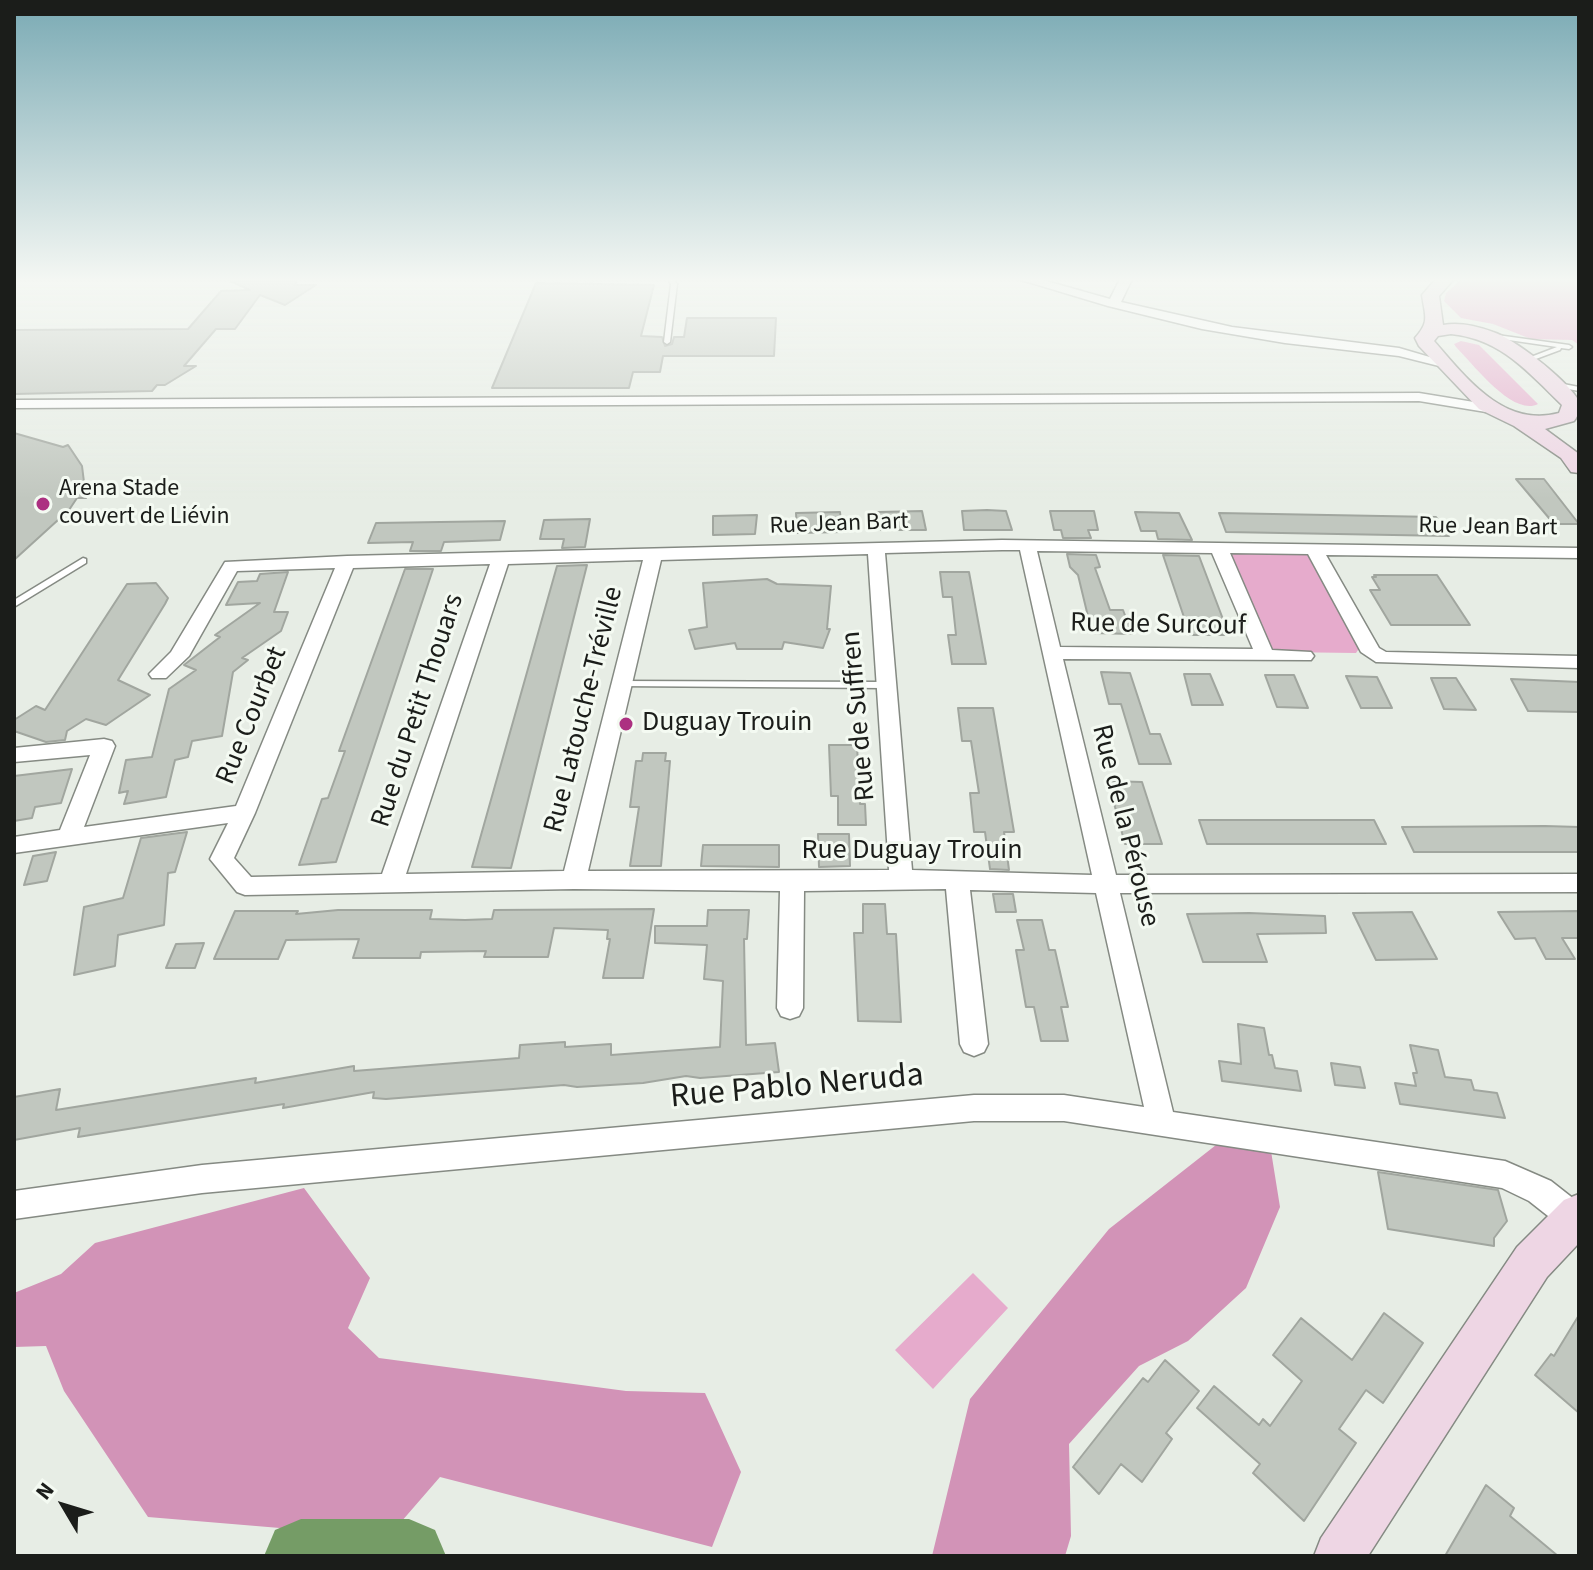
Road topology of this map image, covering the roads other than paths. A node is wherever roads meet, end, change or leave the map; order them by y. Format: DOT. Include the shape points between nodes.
graph roads {
  1 [pos="1405,352"];
  2 [pos="1439,352"];
  3 [pos="1513,352"];
  4 [pos="1554,352"];
  5 [pos="1525,361"];
  6 [pos="1450,370"];
  7 [pos="1419,397"];
  8 [pos="14,404"];
  9 [pos="1573,405"];
  10 [pos="1486,408"];
  11 [pos="1518,420"];
  12 [pos="1573,461"];
  13 [pos="1027,545"];
  14 [pos="1219,548"];
  15 [pos="876,549"];
  16 [pos="1314,549"];
  17 [pos="1579,553"];
  18 [pos="653,555"];
  19 [pos="501,558"];
  20 [pos="83,561"];
  21 [pos="347,561"];
  22 [pos="14,604"];
  23 [pos="1051,653"];
  24 [pos="1265,655"];
  25 [pos="1304,656"];
  26 [pos="1579,662"];
  27 [pos="159,674"];
  28 [pos="622,684"];
  29 [pos="885,685"];
  30 [pos="14,755"];
  31 [pos="244,813"];
  32 [pos="68,838"];
  33 [pos="14,845"];
  34 [pos="901,879"];
  35 [pos="957,879"];
  36 [pos="574,880"];
  37 [pos="391,882"];
  38 [pos="792,882"];
  39 [pos="1579,883"];
  40 [pos="1108,884"];
  41 [pos="245,886"];
  42 [pos="790,1008"];
  43 [pos="974,1044"];
  44 [pos="1161,1121"];
  45 [pos="14,1205"];
  46 [pos="1576,1215"];
  47 [pos="1339,1556"];
  1 -- 6 [label="street"];
  2 -- 6 [label="street"];
  3 -- 5 [label="street"];
  4 -- 5 [label="lane"];
  5 -- 9 [label="street"];
  6 -- 7 [label="street" via="1448,385"];
  6 -- 10 [label="street"];
  7 -- 8 [label="street"];
  7 -- 10 [label="street"];
  9 -- 11 [label="street" via="1542,423"];
  9 -- 12 [label="street"];
  10 -- 11 [label="street"];
  11 -- 12 [label="street"];
  13 -- 14 [label="street, Rue Jean Bart"];
  13 -- 15 [label="street, Rue Jean Bart"];
  13 -- 23 [label="street, Rue de la Pérouse"];
  14 -- 16 [label="street, Rue Jean Bart"];
  14 -- 24 [label="street"];
  15 -- 18 [label="street, Rue Jean Bart"];
  15 -- 29 [label="street, Rue de Suffren"];
  16 -- 17 [label="street, Rue Jean Bart"];
  16 -- 26 [label="street" via="1371,652 1383,658"];
  18 -- 19 [label="street, Rue Jean Bart"];
  18 -- 28 [label="street, Rue Latouche-Tréville"];
  19 -- 21 [label="street, Rue Jean Bart"];
  19 -- 37 [label="street, Rue du Petit Thouars"];
  20 -- 22 [label="lane"];
  21 -- 27 [label="street, Rue Jean Bart" via="231,566 179,656"];
  21 -- 31 [label="street, Rue Courbet"];
  23 -- 24 [label="street, Rue de Surcouf"];
  23 -- 40 [label="street, Rue de la Pérouse"];
  24 -- 25 [label="street, Rue de Surcouf"];
  28 -- 29 [label="lane"];
  28 -- 36 [label="street, Rue Latouche-Tréville"];
  29 -- 34 [label="street, Rue de Suffren"];
  30 -- 32 [label="street" via="104,746"];
  31 -- 32 [label="street"];
  31 -- 41 [label="street, Rue Courbet" via="222,859"];
  32 -- 33 [label="street"];
  34 -- 35 [label="street, Rue Duguay Trouin"];
  34 -- 38 [label="street, Rue Duguay Trouin"];
  35 -- 40 [label="street, Rue Duguay Trouin"];
  35 -- 43 [label="street"];
  36 -- 37 [label="street, Rue Duguay Trouin"];
  36 -- 38 [label="street, Rue Duguay Trouin"];
  37 -- 41 [label="street, Rue Duguay Trouin"];
  38 -- 42 [label="street"];
  39 -- 40 [label="street, Rue Duguay Trouin"];
  40 -- 44 [label="street, Rue de la Pérouse"];
  44 -- 45 [label="street, Rue Pablo Neruda" via="1064,1108 974,1108 202,1179"];
  44 -- 46 [label="street, Rue Pablo Neruda" via="1505,1175"];
  46 -- 47 [label="street" via="1532,1262"];
}
